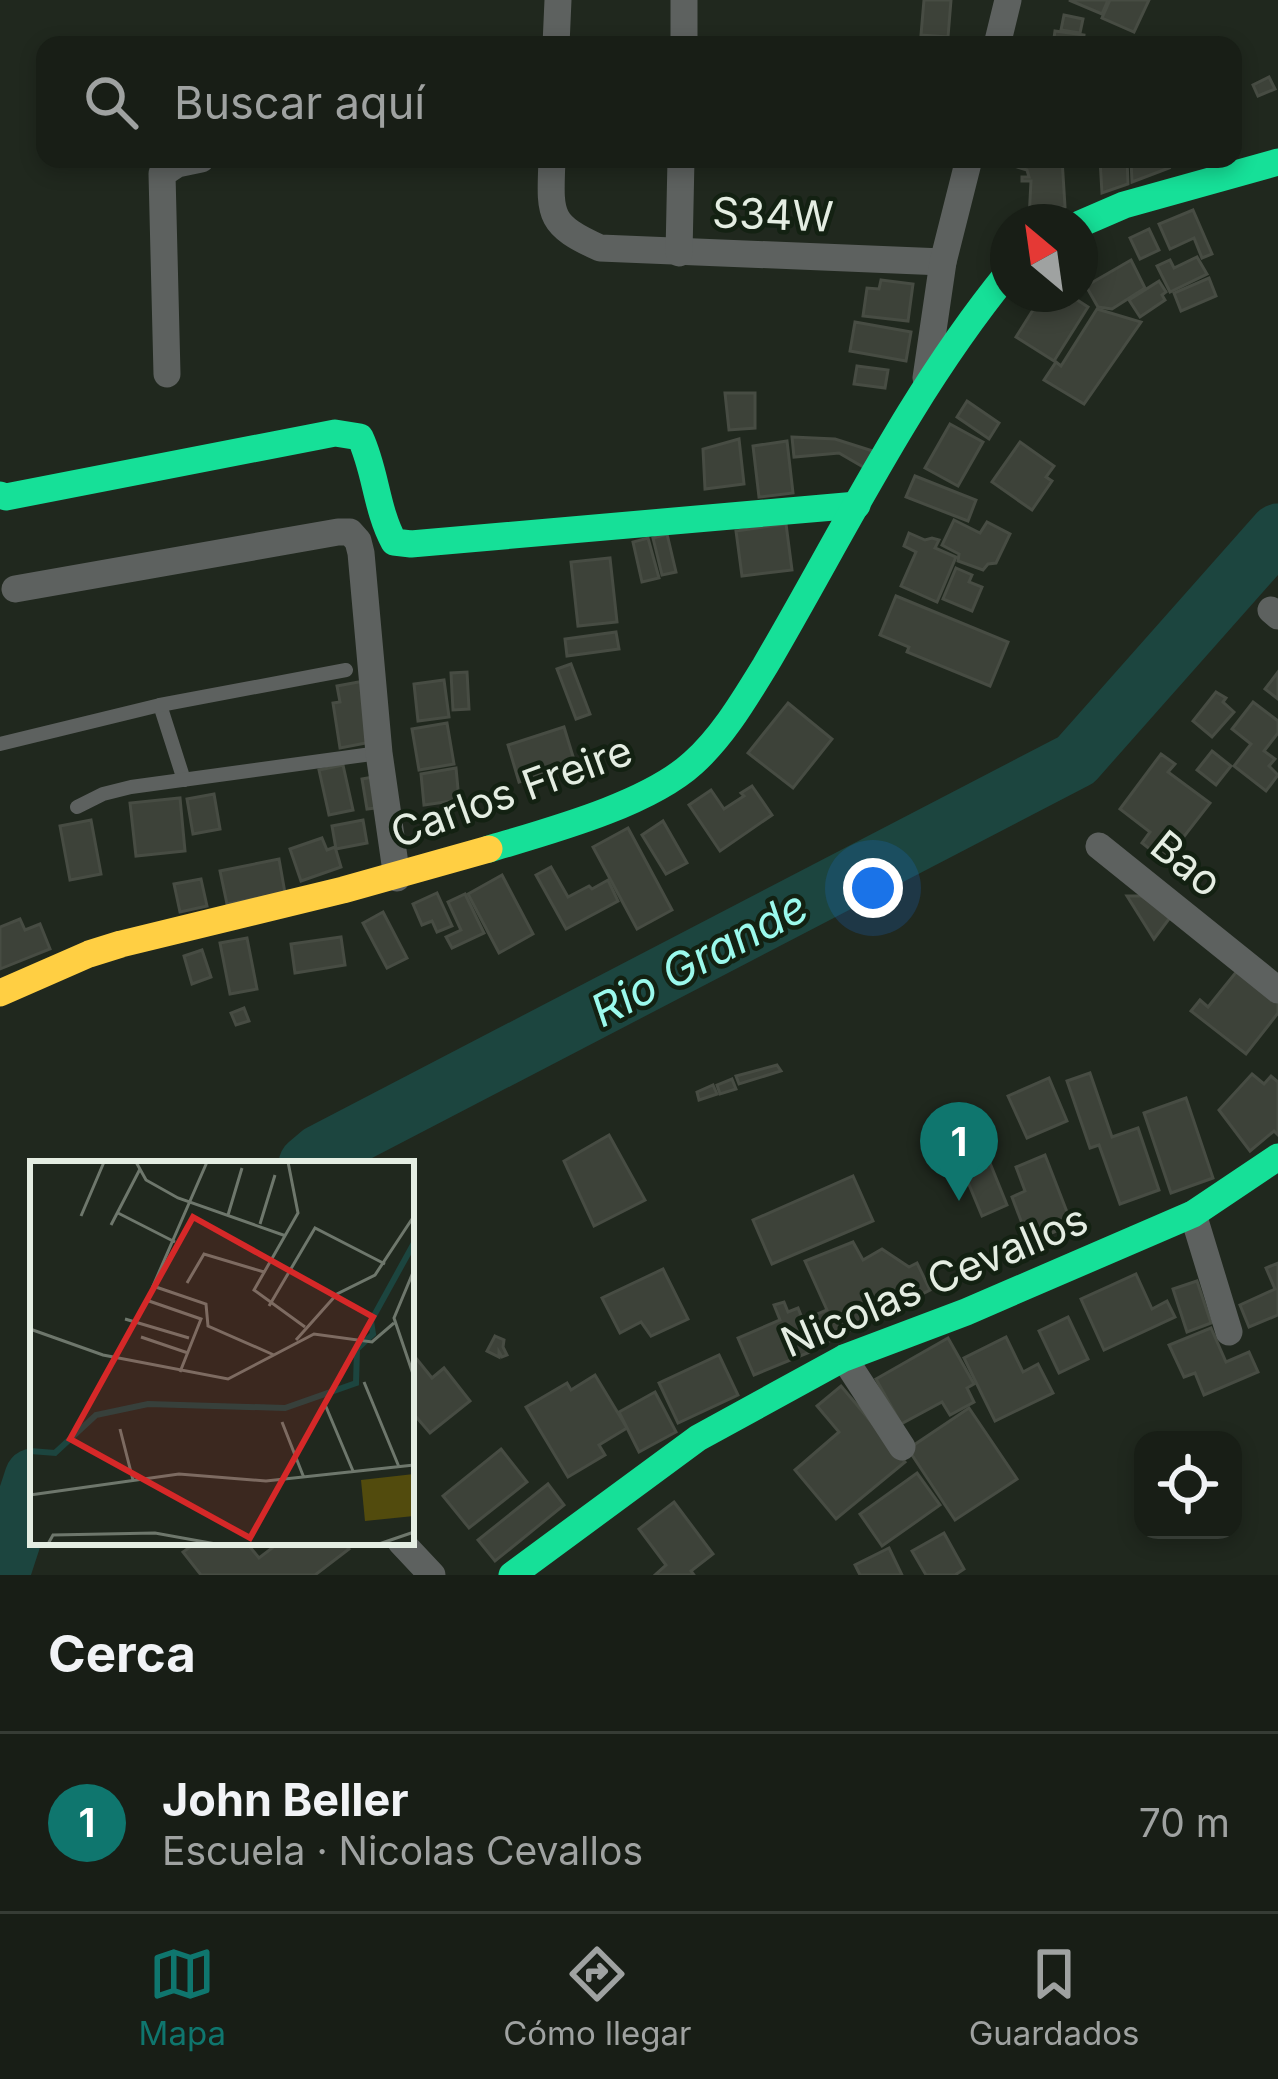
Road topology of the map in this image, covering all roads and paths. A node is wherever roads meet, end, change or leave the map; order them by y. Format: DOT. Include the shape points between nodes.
graph roads {
  1 [pos="557,0"];
  2 [pos="684,0"];
  3 [pos="1008,0"];
  4 [pos="556,36"];
  5 [pos="684,36"];
  6 [pos="999,36"];
  7 [pos="1278,162"];
  8 [pos="168,168"];
  9 [pos="552,168"];
  10 [pos="681,168"];
  11 [pos="967,168"];
  12 [pos="1098,216"];
  13 [pos="679,253"];
  14 [pos="943,262"];
  15 [pos="990,293"];
  16 [pos="167,374"];
  17 [pos="924,388"];
  18 [pos="0,495"];
  19 [pos="857,505"];
  20 [pos="15,589"];
  21 [pos="346,670"];
  22 [pos="160,705"];
  23 [pos="0,744"];
  24 [pos="380,753"];
  25 [pos="184,780"];
  26 [pos="77,808"];
  27 [pos="1100,846"];
  28 [pos="397,878"];
  29 [pos="1278,990"];
  30 [pos="0,993"];
  31 [pos="1278,1157"];
  32 [pos="1193,1214"];
  33 [pos="1229,1332"];
  34 [pos="844,1358"];
  35 [pos="902,1448"];
  36 [pos="404,1545"];
  37 [pos="432,1575"];
  38 [pos="512,1575"];
  1 -- 4 [label="street"];
  2 -- 5 [label="street"];
  3 -- 6 [label="street"];
  7 -- 12 [label="street"];
  8 -- 16 [label="street" via="161,175"];
  9 -- 13 [label="street, S34W" via="553,214 567,233 600,248"];
  10 -- 13 [label="street"];
  11 -- 14 [label="street"];
  13 -- 14 [label="street, S34W"];
  14 -- 17 [label="street"];
  15 -- 17 [label="street, Carlos Freire"];
  17 -- 19 [label="street, Carlos Freire"];
  18 -- 19 [label="street" via="335,433 360,437 394,542"];
  19 -- 28 [label="street, Carlos Freire" via="745,697 690,765 619,805"];
  20 -- 24 [label="street" via="350,532 362,553"];
  21 -- 22 [label="lane"];
  22 -- 23 [label="lane"];
  22 -- 25 [label="lane"];
  24 -- 25 [label="lane"];
  24 -- 28 [label="street"];
  25 -- 26 [label="lane" via="103,794"];
  27 -- 29 [label="street, Bao"];
  28 -- 30 [label="street, Carlos Freire" via="122,944"];
  31 -- 32 [label="street, Nicolas Cevallos"];
  32 -- 33 [label="street"];
  32 -- 34 [label="street, Nicolas Cevallos"];
  34 -- 35 [label="street"];
  34 -- 38 [label="street, Nicolas Cevallos" via="698,1438"];
  36 -- 37 [label="street"];
}
